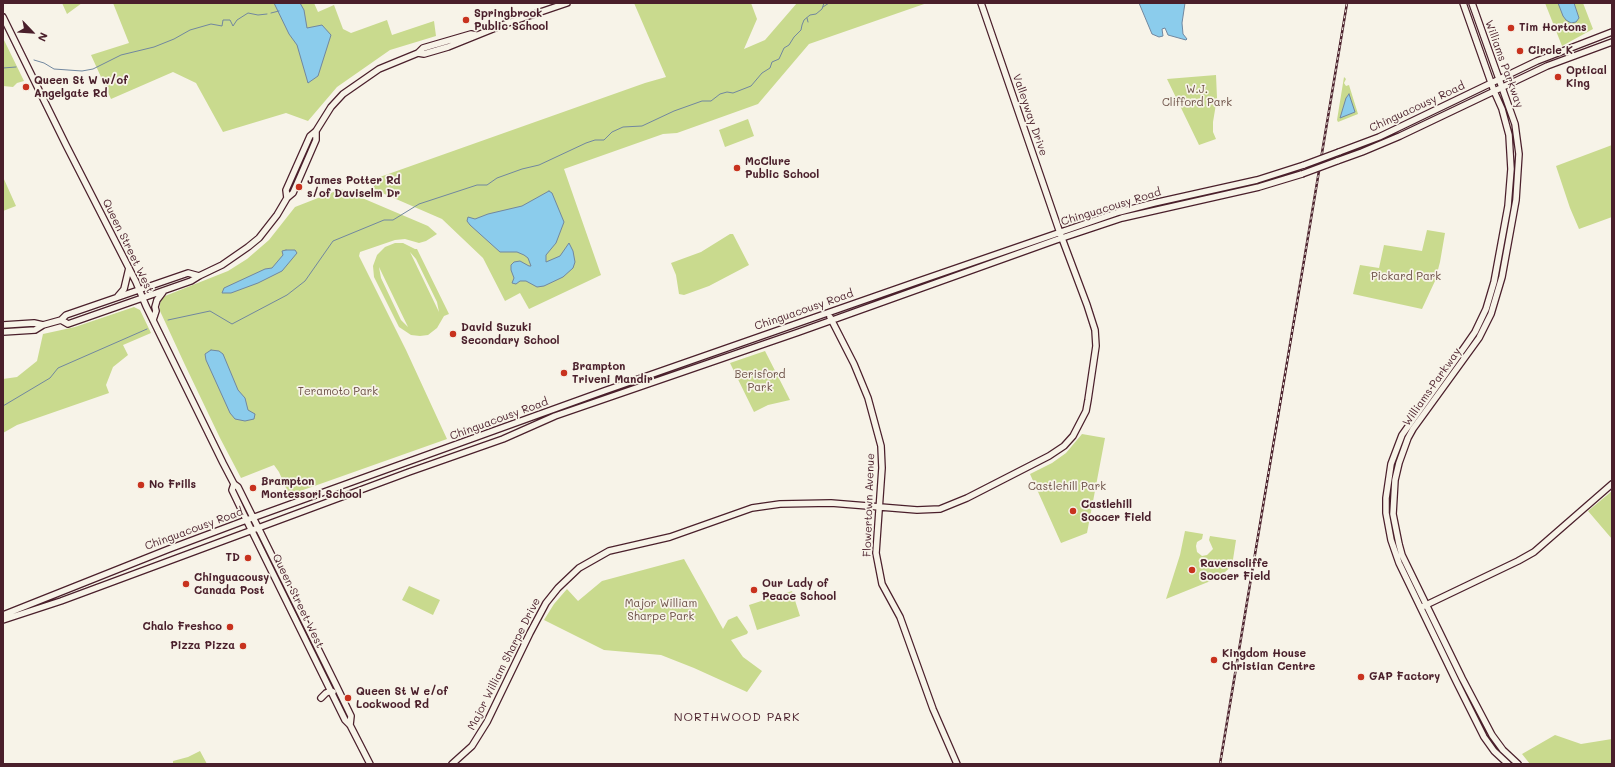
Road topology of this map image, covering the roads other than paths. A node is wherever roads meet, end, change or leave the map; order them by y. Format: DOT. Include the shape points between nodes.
graph roads {
  1 [pos="567,3"];
  2 [pos="981,3"];
  3 [pos="1463,3"];
  4 [pos="1472,3"];
  5 [pos="3,17"];
  6 [pos="1612,32"];
  7 [pos="1612,42"];
  8 [pos="1498,80"];
  9 [pos="1491,83"];
  10 [pos="1501,88"];
  11 [pos="1494,91"];
  12 [pos="1061,236"];
  13 [pos="129,267"];
  14 [pos="199,276"];
  15 [pos="169,289"];
  16 [pos="139,290"];
  17 [pos="143,298"];
  18 [pos="111,300"];
  19 [pos="828,313"];
  20 [pos="61,320"];
  21 [pos="153,320"];
  22 [pos="831,320"];
  23 [pos="3,325"];
  24 [pos="43,325"];
  25 [pos="3,332"];
  26 [pos="234,484"];
  27 [pos="1612,484"];
  28 [pos="879,507"];
  29 [pos="254,518"];
  30 [pos="247,520"];
  31 [pos="258,528"];
  32 [pos="252,530"];
  33 [pos="1427,604"];
  34 [pos="1420,608"];
  35 [pos="3,615"];
  36 [pos="3,620"];
  37 [pos="305,622"];
  38 [pos="299,625"];
  39 [pos="331,691"];
  40 [pos="341,711"];
  41 [pos="351,716"];
  42 [pos="350,725"];
  43 [pos="370,764"];
  44 [pos="452,764"];
  45 [pos="957,764"];
  46 [pos="1508,764"];
  47 [pos="1518,764"];
  1 -- 14 [label="main road" via="476,35 471,34 423,48 418,53 379,69 356,83 343,94 310,136 286,190 287,198 259,238 222,265"];
  2 -- 12 [label="main road, Valleyway Drive"];
  3 -- 9 [label="main road, Williams Parkway"];
  4 -- 8 [label="main road, Williams Parkway"];
  5 -- 13 [label="main road, Queen Street West"];
  6 -- 8 [label="main road, Chinguacousy Road" via="1537,61"];
  7 -- 10 [label="main road, Chinguacousy Road" via="1547,66"];
  8 -- 9 [label="main road, Chinguacousy Road"];
  8 -- 10 [label="main road, Williams Parkway"];
  9 -- 11 [label="main road, Williams Parkway"];
  9 -- 12 [label="main road, Chinguacousy Road, bridge" via="1379,137 1304,165 1257,180 1120,212"];
  10 -- 11 [label="main road, Chinguacousy Road"];
  10 -- 33 [label="main road, Williams Parkway" via="1515,124 1519,170 1516,200 1496,300 1492,314 1479,338 1413,429 1395,480 1393,514 1399,544 1406,564"];
  11 -- 12 [label="main road, Chinguacousy Road, bridge" via="1400,136 1302,174 1259,187 1122,218"];
  11 -- 34 [label="main road, Williams Parkway" via="1509,135 1511,169 1501,244 1490,297 1475,332 1402,435 1391,464 1387,486 1386,513 1394,551"];
  12 -- 19 [label="main road, Chinguacousy Road"];
  12 -- 22 [label="main road, Chinguacousy Road"];
  12 -- 28 [label="main road, Major William Sharpe Drive" via="1095,330 1096,346 1087,406 1073,436 1050,456 940,509"];
  13 -- 16 [label="main road, Queen Street West"];
  13 -- 18 [label="main road" via="124,289"];
  14 -- 15 [label="main road"];
  14 -- 16 [label="main road" via="188,273"];
  15 -- 17 [label="main road"];
  15 -- 21 [label="main road" via="159,296"];
  16 -- 17 [label="main road, Queen Street West"];
  16 -- 18 [label="main road"];
  17 -- 20 [label="main road" via="68,324"];
  17 -- 21 [label="main road, Queen Street West"];
  18 -- 20 [label="main road"];
  19 -- 22 [label="main road, Flowertown Avenue"];
  19 -- 29 [label="main road, Chinguacousy Road"];
  20 -- 24 [label="main road"];
  21 -- 26 [label="main road, Queen Street West"];
  22 -- 28 [label="main road, Flowertown Avenue" via="854,364 874,417 881,446"];
  22 -- 31 [label="main road, Chinguacousy Road" via="555,416 502,439"];
  23 -- 24 [label="main road"];
  24 -- 25 [label="main road" via="35,330"];
  26 -- 29 [label="main road, Queen Street West"];
  26 -- 30 [label="main road, Queen Street West" via="232,490"];
  27 -- 33 [label="main road" via="1534,552"];
  28 -- 44 [label="main road, Major William Sharpe Drive" via="806,503 752,508 670,537 609,551 580,568 546,603 487,722 472,746"];
  28 -- 45 [label="main road, Flowertown Avenue" via="876,553 882,584 900,617 933,709"];
  29 -- 30 [label="main road, Chinguacousy Road"];
  29 -- 31 [label="main road, Queen Street West"];
  30 -- 32 [label="main road, Queen Street West"];
  30 -- 35 [label="main road, Chinguacousy Road"];
  31 -- 32 [label="main road, Chinguacousy Road"];
  31 -- 37 [label="main road, Queen Street West"];
  32 -- 36 [label="main road, Chinguacousy Road"];
  32 -- 38 [label="main road, Queen Street West"];
  33 -- 34 [label="main road"];
  33 -- 47 [label="main road, Williams Parkway" via="1492,735"];
  34 -- 46 [label="main road, Williams Parkway" via="1478,726 1494,751"];
  37 -- 38 [label="main road"];
  37 -- 41 [label="main road, Queen Street West"];
  38 -- 39 [label="main road, Queen Street West"];
  39 -- 40 [label="main road, Queen Street West"];
  39 -- 40 [label="main road" via="321,698 334,700"];
  39 -- 41 [label="main road" via="337,693 348,716"];
  40 -- 42 [label="main road, Queen Street West"];
  41 -- 42 [label="main road"];
  42 -- 43 [label="main road, Queen Street West"];
}
